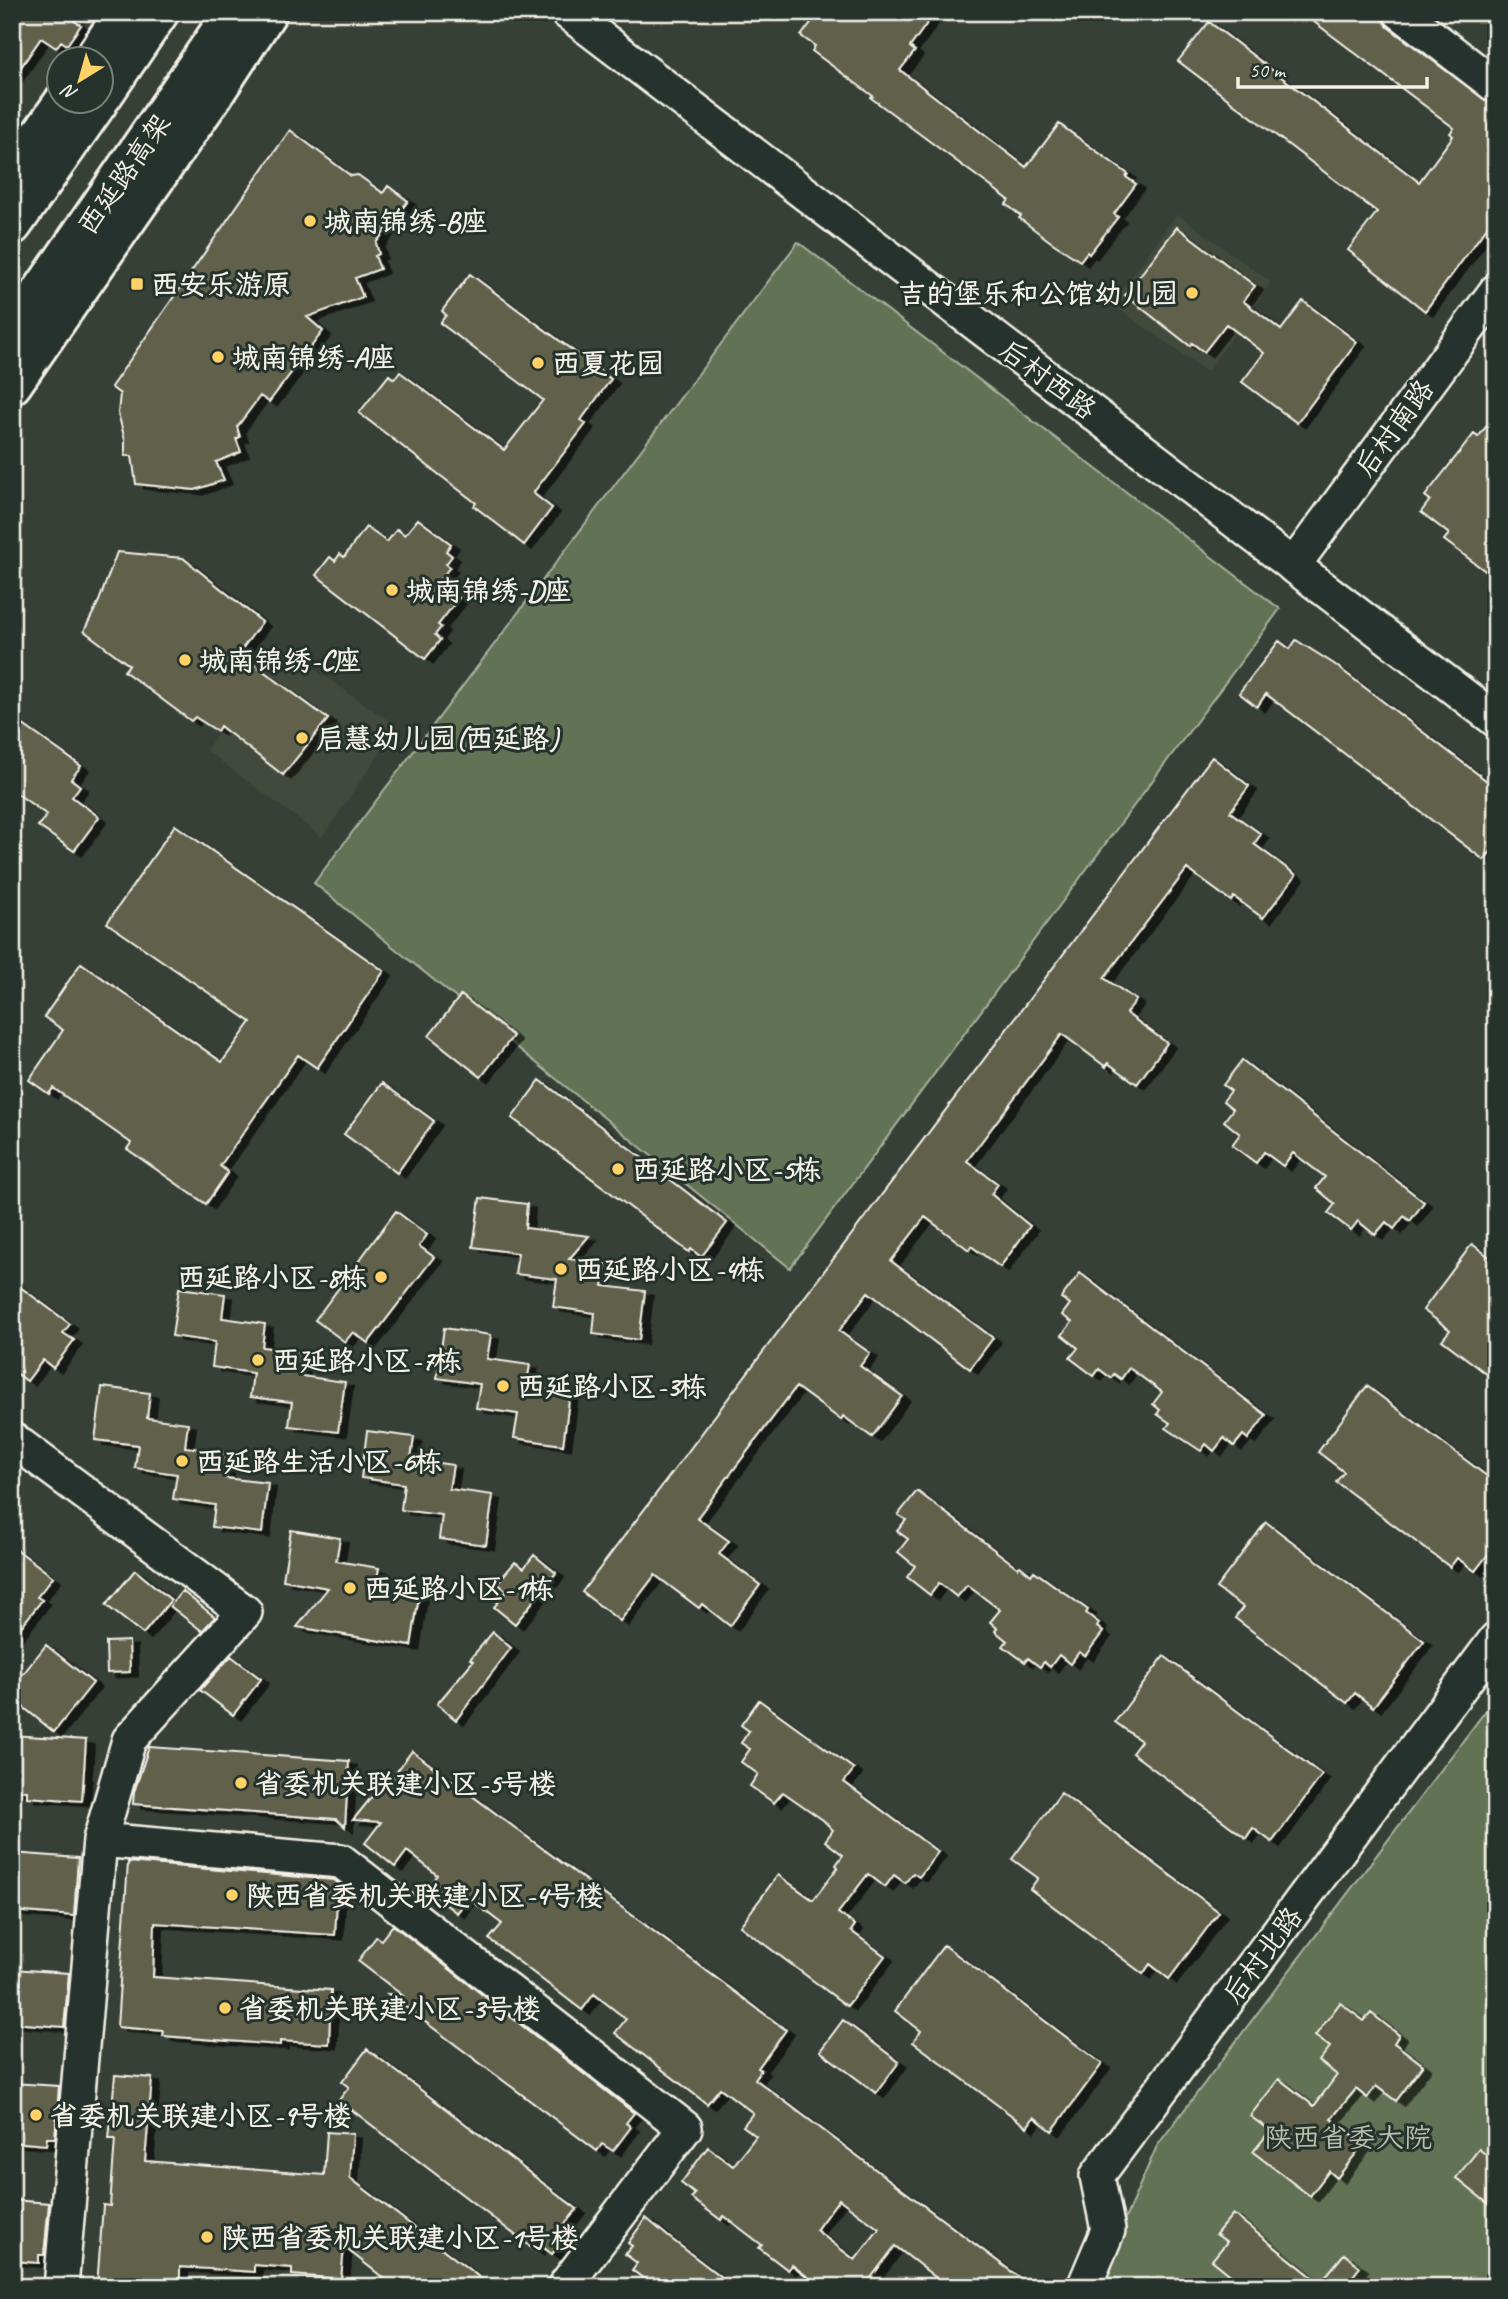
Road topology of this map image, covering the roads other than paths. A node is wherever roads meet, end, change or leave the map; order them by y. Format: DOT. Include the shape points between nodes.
graph roads {
  1 [pos="125,12"];
  2 [pos="159,12"];
  3 [pos="234,12"];
  4 [pos="267,12"];
  5 [pos="566,12"];
  6 [pos="1399,12"];
  7 [pos="102,46"];
  8 [pos="116,75"];
  9 [pos="1496,86"];
  10 [pos="54,116"];
  11 [pos="88,116"];
  12 [pos="12,176"];
  13 [pos="12,225"];
  14 [pos="1496,291"];
  15 [pos="12,335"];
  16 [pos="12,384"];
  17 [pos="1293,566"];
  18 [pos="1496,720"];
  19 [pos="12,1439"];
  20 [pos="1496,1639"];
  21 [pos="100,1840"];
  22 [pos="61,2287"];
  23 [pos="564,2287"];
  24 [pos="1084,2287"];
  1 -- 7 [label="main road"];
  2 -- 8 [label="main road"];
  3 -- 15 [label="main road, 西延路高架"];
  4 -- 16 [label="main road"];
  5 -- 17 [label="street, 后村西路"];
  6 -- 9 [label="street"];
  10 -- 12 [label="main road"];
  11 -- 13 [label="main road"];
  14 -- 17 [label="street, 后村南路"];
  17 -- 18 [label="street, 后村西路"];
  19 -- 21 [label="street" via="245,1612 129,1740"];
  20 -- 24 [label="street, 后村北路" via="1097,2176 1108,2230"];
  21 -- 22 [label="street"];
  21 -- 23 [label="street" via="341,1861 685,2128"];
}
